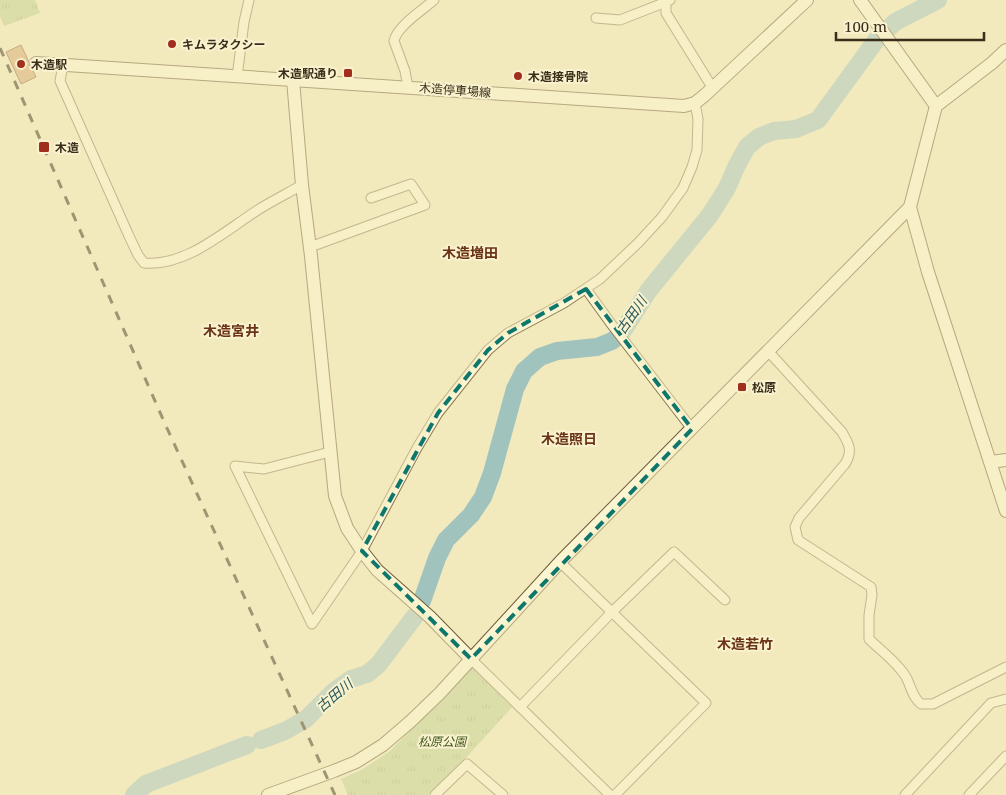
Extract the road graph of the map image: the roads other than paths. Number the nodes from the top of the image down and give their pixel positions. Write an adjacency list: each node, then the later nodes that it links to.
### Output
1 (249, 0): 10 (street)
2 (434, 0): 12 (street)
3 (807, 0): 13 (street)
4 (860, 0): 15 (street)
5 (668, 1): 6 (street); 13 (street)
6 (596, 18)
7 (1006, 50): 15 (street)
8 (36, 64): 9 (street, 木造停車場線)
9 (62, 65): 10 (street, 木造停車場線); 16 (street)
10 (237, 77): 11 (street, 木造停車場線)
11 (293, 80): 12 (street, 木造停車場線); 16 (street)
12 (408, 87): 14 (street, 木造停車場線)
13 (712, 87): 14 (street)
14 (695, 103): 20 (street)
15 (936, 106): 18 (street)
16 (302, 185): 19 (street)
17 (371, 198): 19 (street)
18 (910, 207): 21 (street); 25 (street)
19 (310, 246): 23 (street)
20 (586, 289): 22 (street); 27 (street)
21 (768, 351): 22 (street); 32 (street)
22 (692, 429): 28 (street)
23 (330, 452): 27 (street); 27 (street)
24 (1006, 460): 25 (street)
25 (991, 462): 26 (street)
26 (1006, 511)
27 (362, 552): 31 (street)
28 (560, 562): 30 (street); 31 (street)
29 (725, 600): 30 (street)
30 (612, 612): 34 (street); 40 (street)
31 (471, 659): 34 (street); 36 (street)
32 (1006, 667)
33 (1006, 699): 41 (street)
34 (520, 706): 39 (street)
35 (1006, 756): 42 (street)
36 (268, 795)
37 (435, 795): 38 (street)
38 (503, 795)
39 (610, 795)
40 (615, 795)
41 (905, 795)
42 (969, 795)

